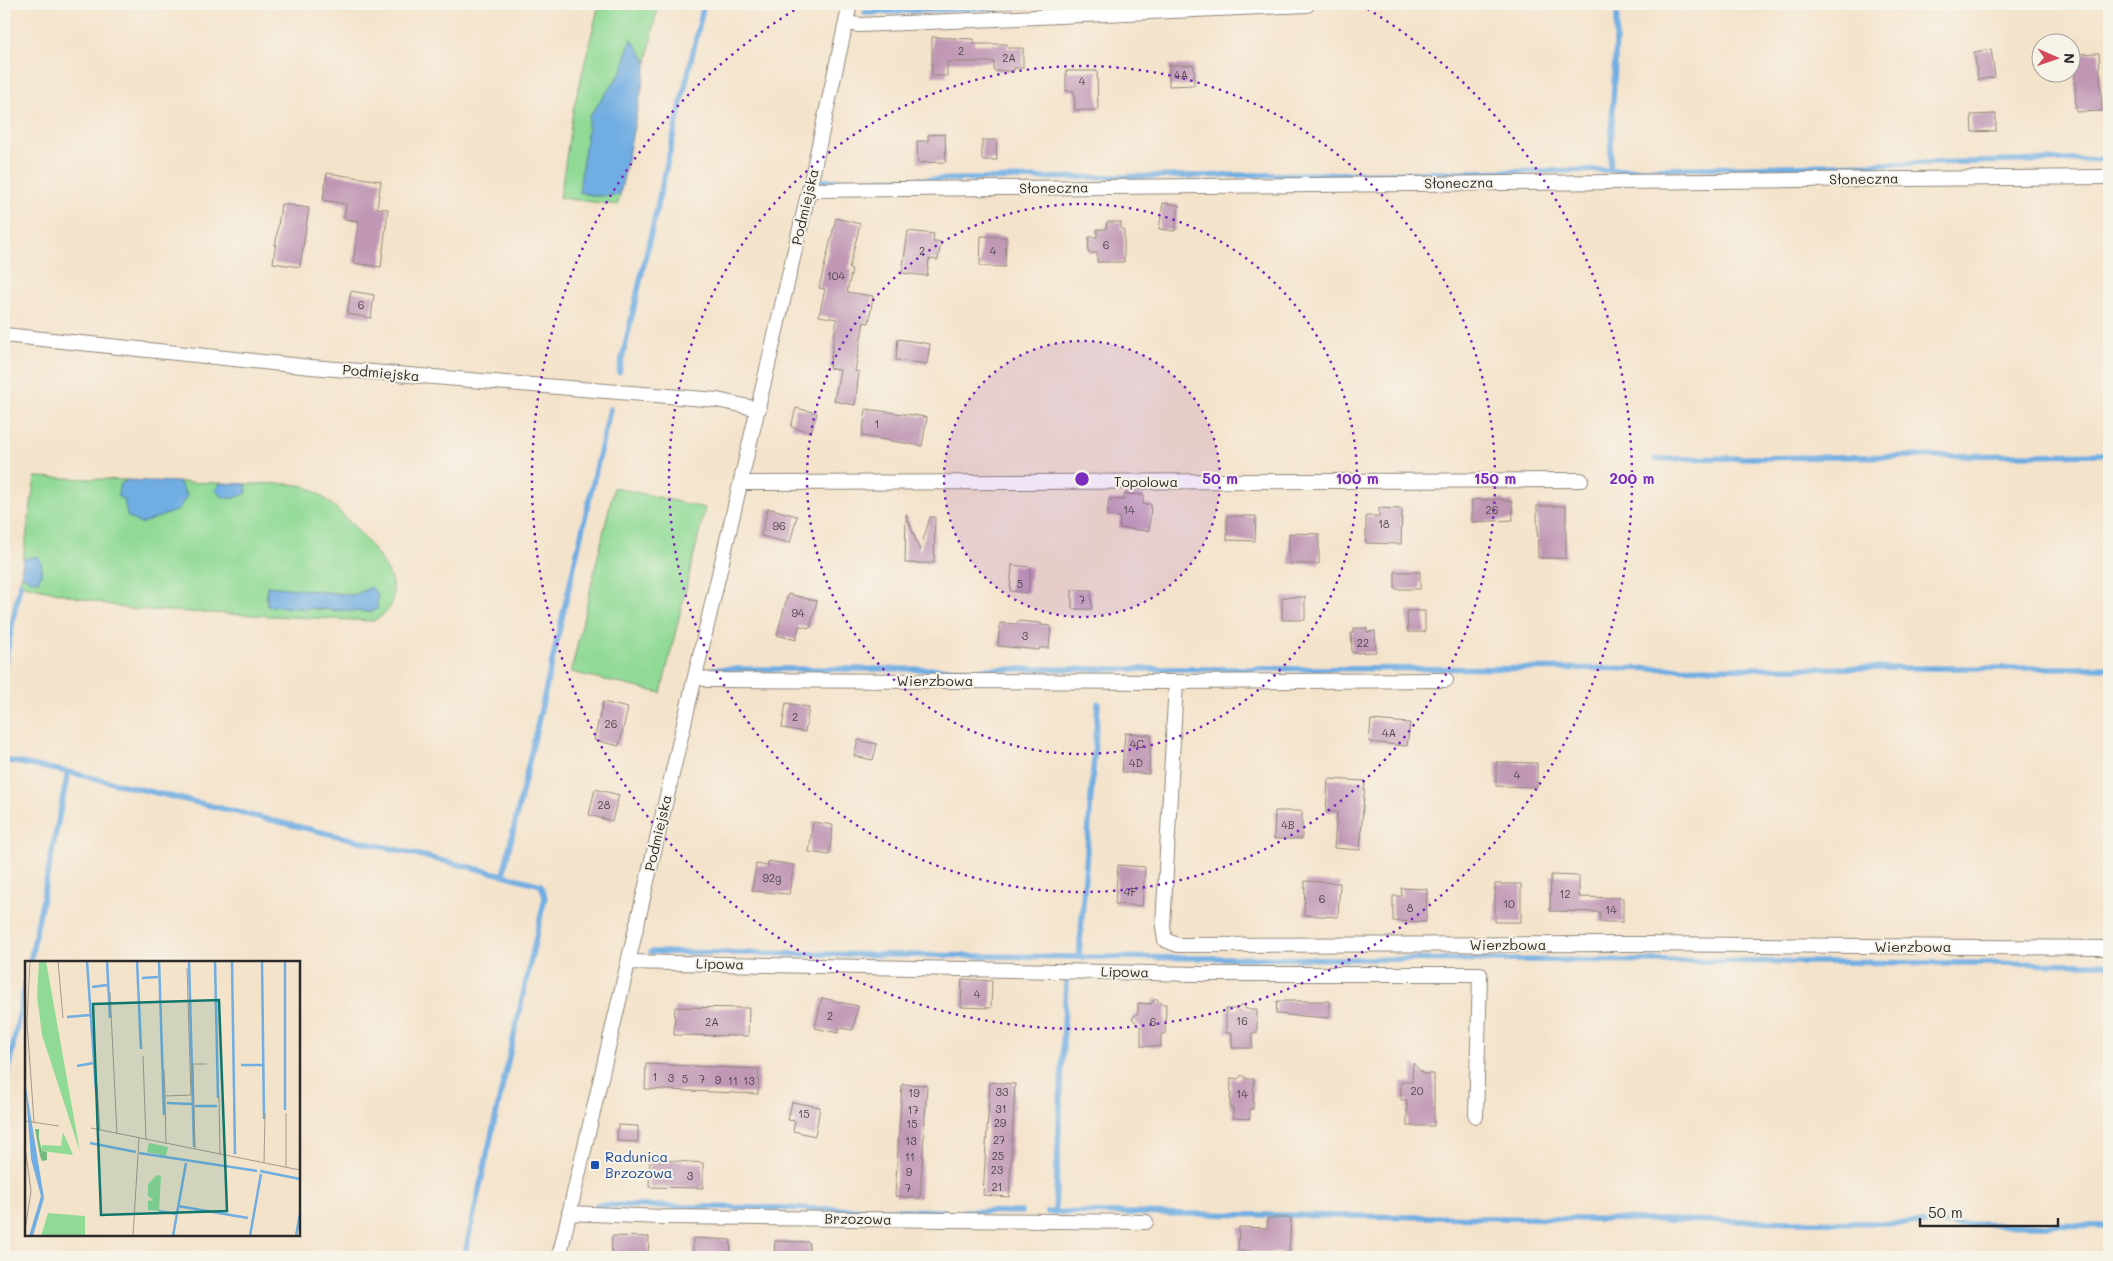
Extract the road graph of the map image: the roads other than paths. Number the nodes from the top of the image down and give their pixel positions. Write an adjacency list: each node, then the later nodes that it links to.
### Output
1 (850, 4): 3 (street, Podmiejska)
2 (1307, 5): 3 (street)
3 (846, 23): 5 (street, Podmiejska)
4 (2109, 177): 5 (street, Słoneczna)
5 (809, 190): 7 (street, Podmiejska)
6 (4, 335): 7 (street, Podmiejska)
7 (758, 409): 9 (street, Podmiejska)
8 (1581, 480): 9 (street, Topolowa)
9 (741, 483): 10 (street, Podmiejska)
10 (695, 676): 12 (street, Wierzbowa); 14 (street, Podmiejska)
11 (1446, 680): 12 (street, Wierzbowa)
12 (1176, 682): 13 (street, Wierzbowa)
13 (2109, 948)
14 (628, 962): 15 (street, Lipowa); 16 (street, Podmiejska)
15 (1476, 1116)
16 (569, 1213): 17 (street, Brzozowa); 18 (street, Podmiejska)
17 (1146, 1222)
18 (559, 1257)

